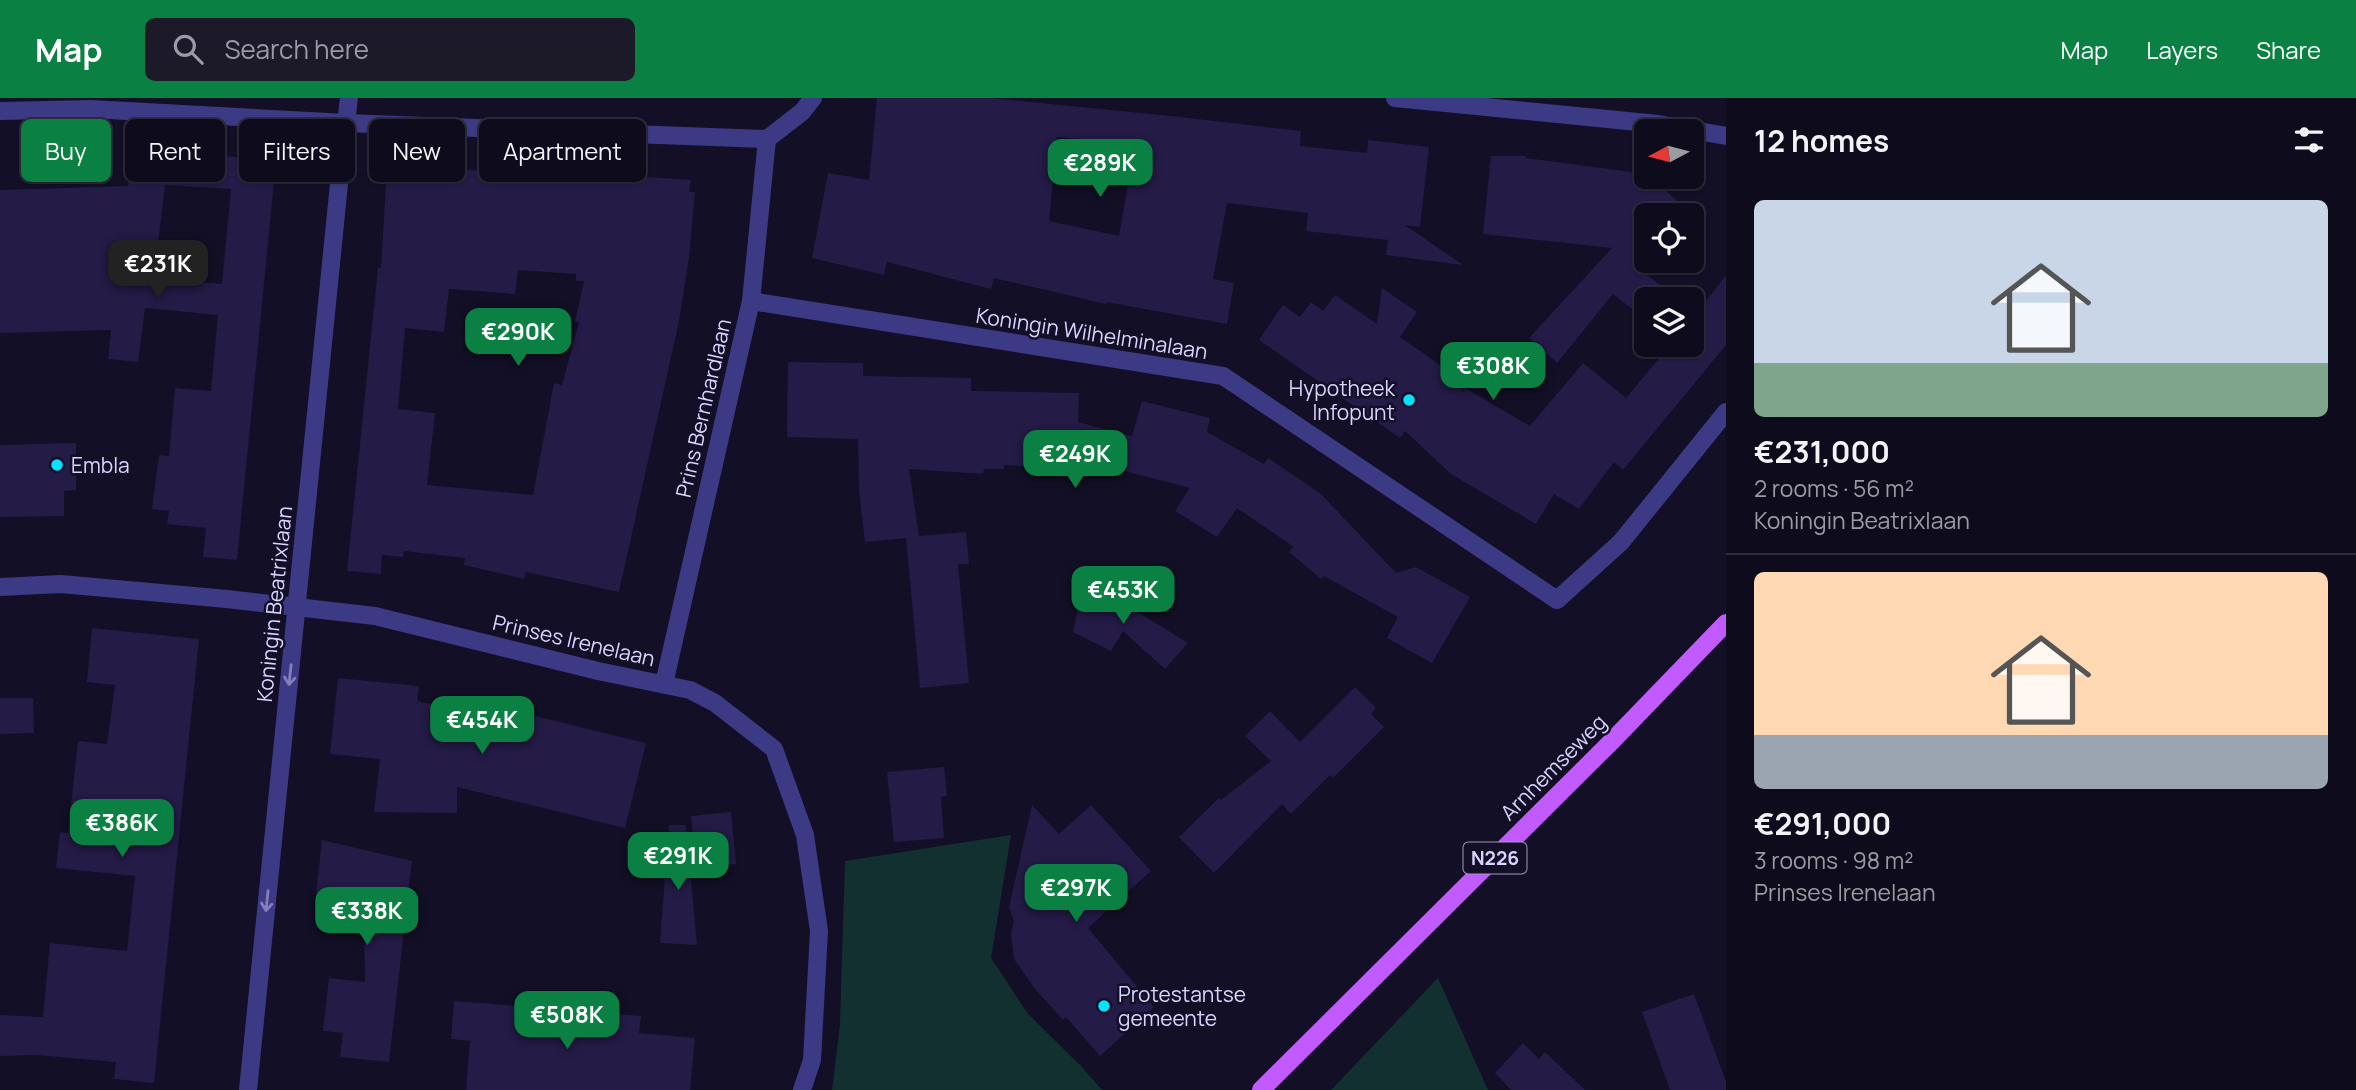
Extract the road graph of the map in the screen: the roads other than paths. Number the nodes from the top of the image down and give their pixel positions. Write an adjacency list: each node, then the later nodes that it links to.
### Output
1 (349, 98): 6 (street, Koningin Beatrixlaan)
2 (813, 98): 9 (street)
3 (1395, 98): 8 (street)
4 (0, 111): 5 (street)
5 (287, 119)
6 (346, 119)
7 (355, 122): 9 (street)
8 (1726, 136)
9 (767, 139): 11 (street, Prins Bernhardlaan)
10 (340, 182): 14 (street, Koningin Beatrixlaan)
11 (751, 301): 12 (street, Koningin Wilhelminalaan); 16 (street, Prins Bernhardlaan)
12 (1726, 412)
13 (0, 587): 14 (street, Prinses Irenelaan)
14 (296, 607): 16 (street, Prinses Irenelaan); 17 (street, Koningin Beatrixlaan, one-way to 17)
15 (1726, 623): 19 (main road, Arnhemseweg / N226)
16 (664, 684): 18 (street, Prinses Irenelaan)
17 (248, 1090)
18 (802, 1090)
19 (1261, 1090)

